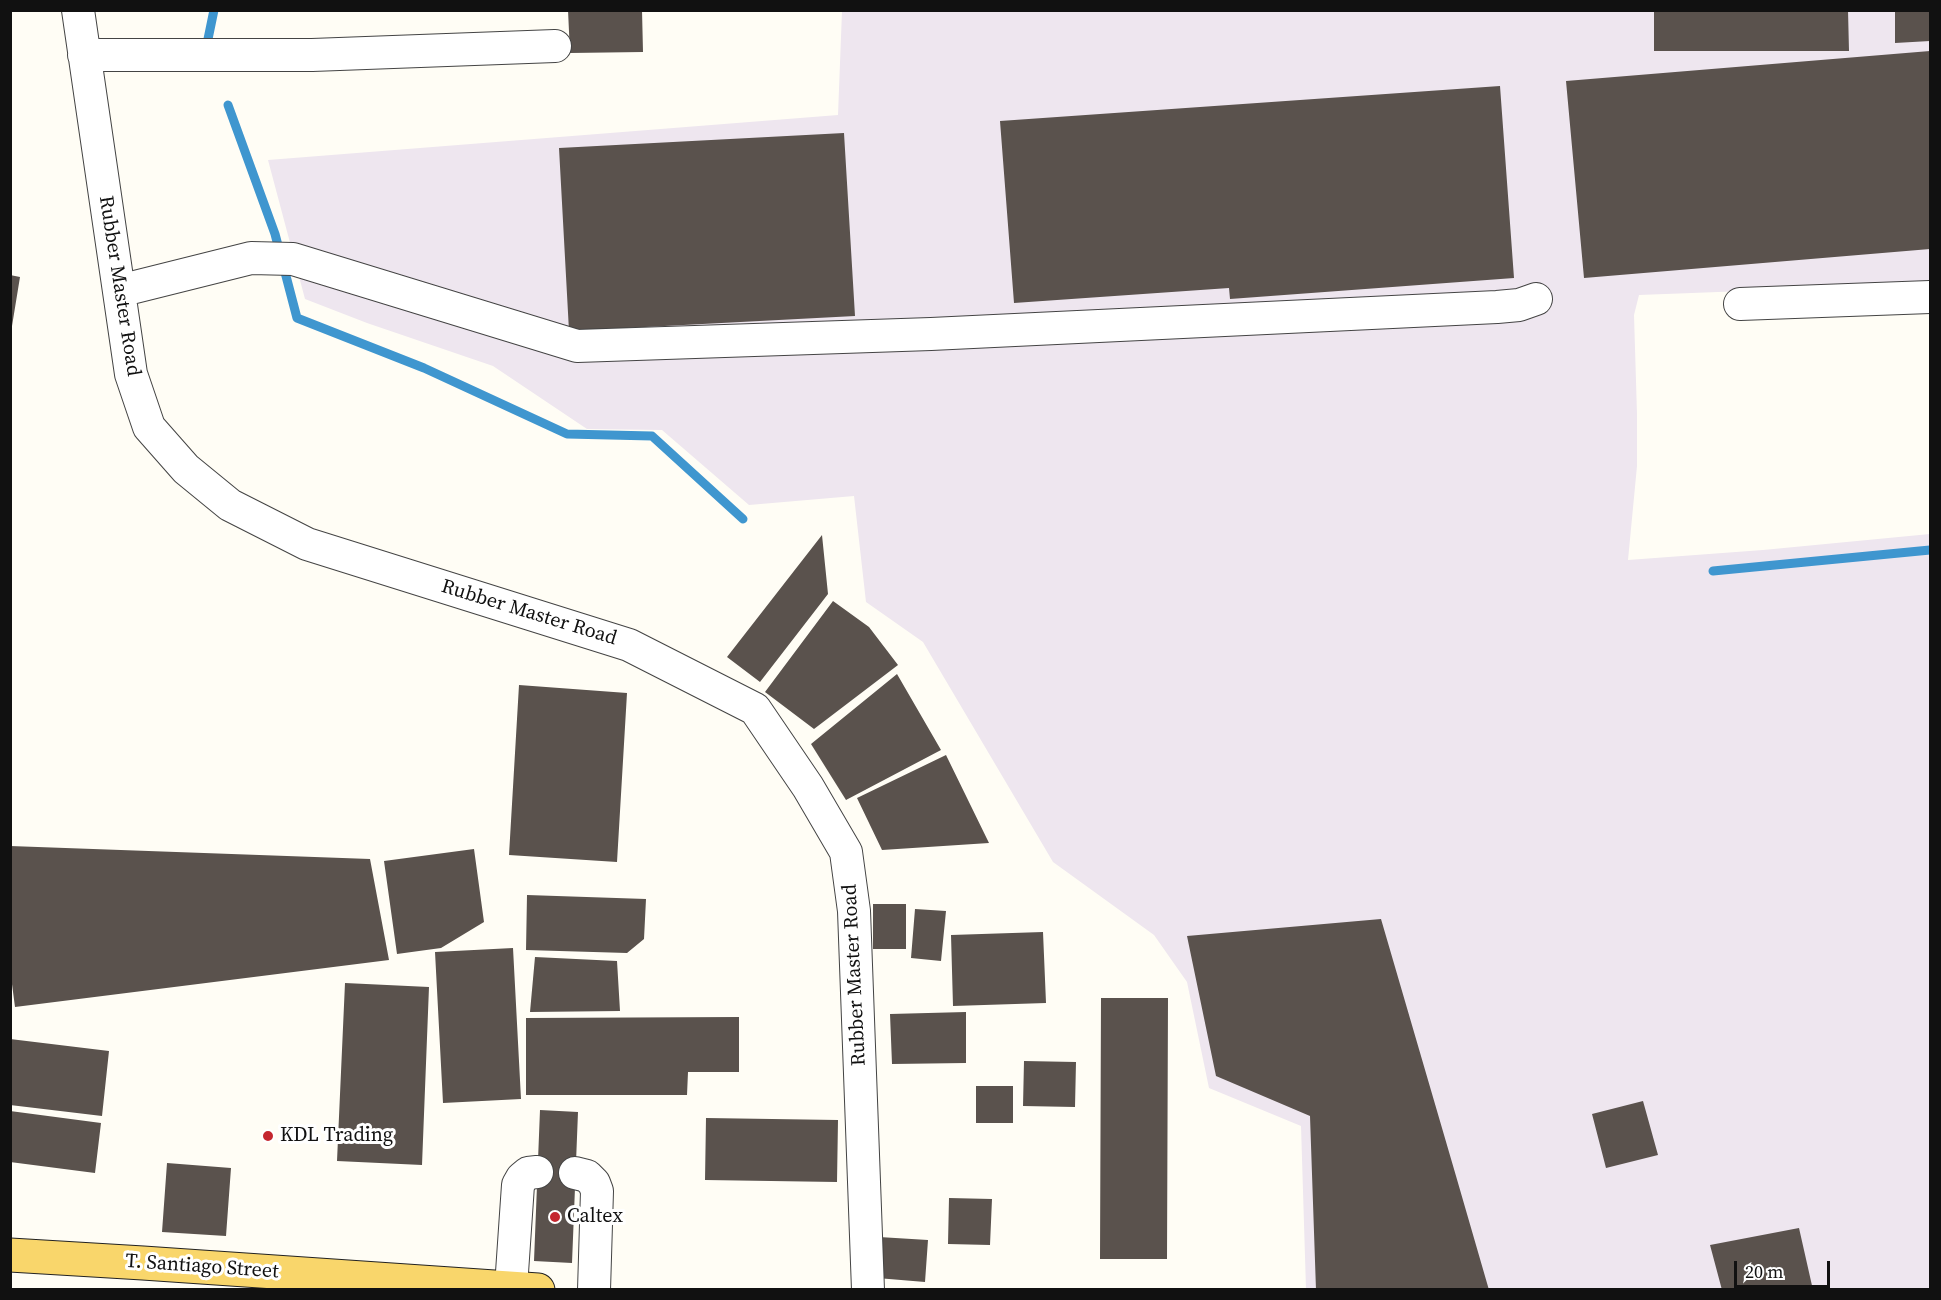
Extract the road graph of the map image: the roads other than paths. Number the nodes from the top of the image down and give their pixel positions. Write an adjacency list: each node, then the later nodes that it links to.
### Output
1 (78, 10): 3 (street, Rubber Master Road)
2 (555, 46): 3 (street)
3 (84, 55): 4 (street, Rubber Master Road)
4 (119, 291): 6 (street); 13 (street, Rubber Master Road)
5 (1930, 297): 7 (street)
6 (1536, 299)
7 (1740, 304)
8 (537, 1172): 11 (street)
9 (575, 1173): 12 (street)
10 (10, 1255): 11 (main road, T. Santiago Street)
11 (510, 1288)
12 (594, 1290)
13 (868, 1290)

